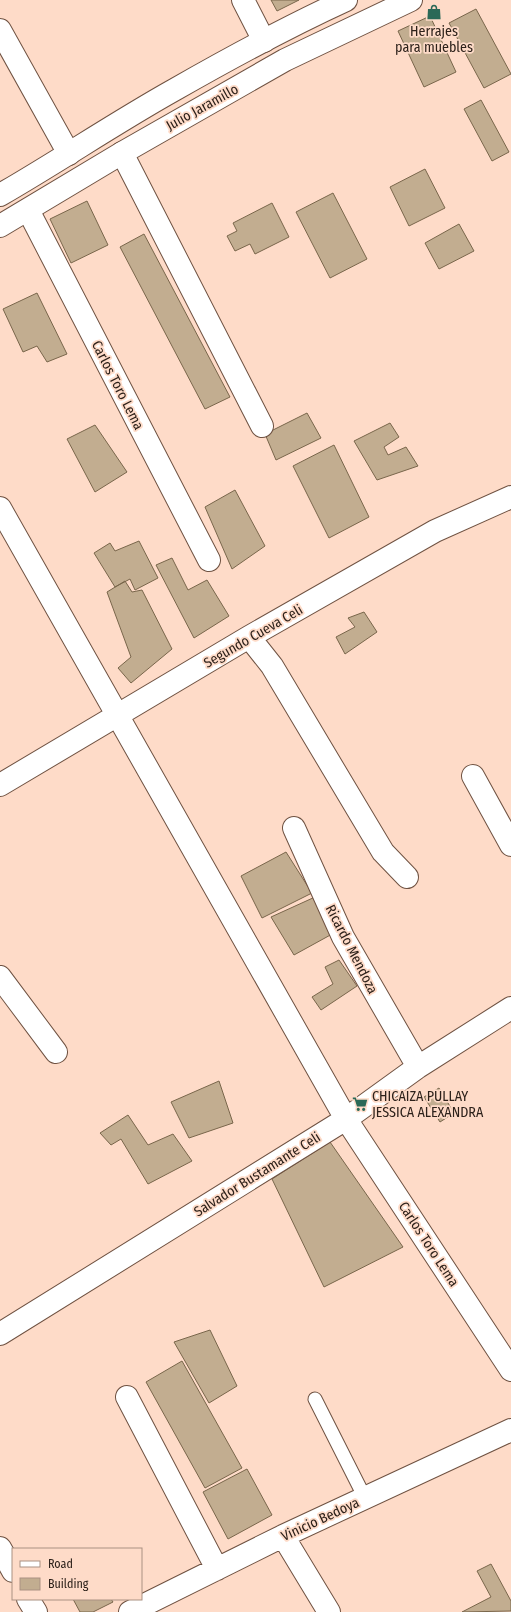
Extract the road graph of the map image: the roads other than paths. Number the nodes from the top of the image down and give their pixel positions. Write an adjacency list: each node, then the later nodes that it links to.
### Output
1 (243, 0): 5 (street)
2 (346, 0): 5 (street, Julio Jaramillo)
3 (411, 0): 6 (street, Julio Jaramillo)
4 (0, 30): 7 (street)
5 (264, 40): 7 (street, Julio Jaramillo)
6 (122, 153): 9 (street, Julio Jaramillo); 11 (street)
7 (69, 154): 8 (street, Julio Jaramillo)
8 (0, 195)
9 (28, 210): 10 (street, Julio Jaramillo); 14 (street, Carlos Toro Lema)
10 (0, 226)
11 (262, 426)
12 (511, 497): 15 (street, Segundo Cueva Celi)
13 (0, 508): 16 (street)
14 (208, 560)
15 (249, 637): 16 (street, Segundo Cueva Celi); 21 (street)
16 (117, 716): 18 (street, Segundo Cueva Celi); 26 (street, Carlos Toro Lema)
17 (473, 776): 20 (street)
18 (0, 785)
19 (294, 828): 25 (street, Ricardo Mendoza)
20 (511, 845)
21 (407, 877)
22 (0, 977): 24 (street)
23 (511, 1008): 25 (street, Salvador Bustamante Celi)
24 (56, 1052)
25 (418, 1066): 26 (street, Salvador Bustamante Celi)
26 (346, 1119): 27 (street, Salvador Bustamante Celi); 28 (street, Carlos Toro Lema)
27 (0, 1334)
28 (511, 1370)
29 (127, 1397): 36 (street)
30 (315, 1399): 32 (lane)
31 (511, 1430): 32 (street, Vinicio Bedoya)
32 (366, 1498): 33 (street, Vinicio Bedoya)
33 (283, 1536): 36 (street, Vinicio Bedoya); 40 (street)
34 (0, 1548): 35 (street)
35 (12, 1569)
36 (217, 1569): 39 (street, Vinicio Bedoya)
37 (29, 1600): 38 (street)
38 (36, 1612)
39 (130, 1612)
40 (329, 1612)

